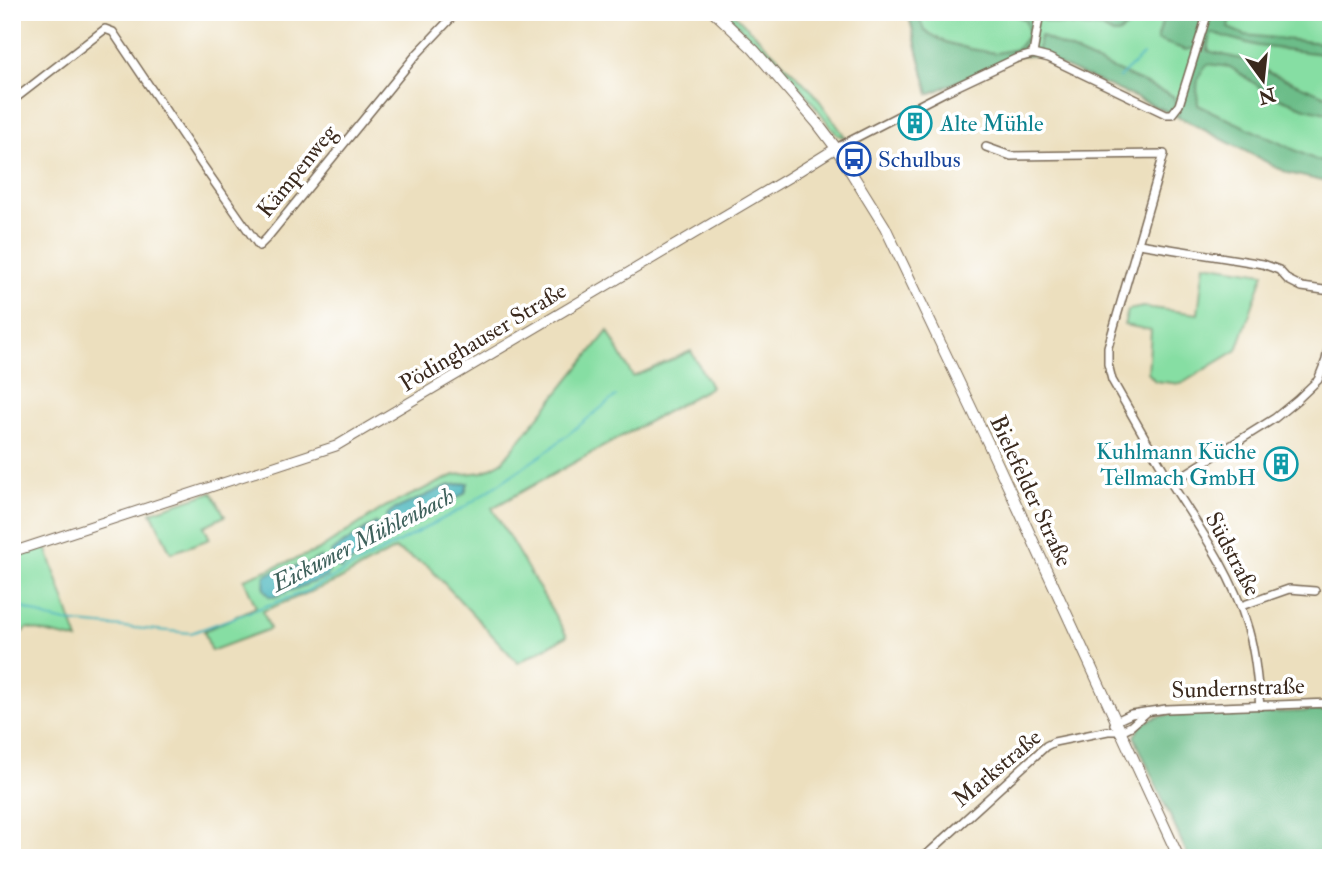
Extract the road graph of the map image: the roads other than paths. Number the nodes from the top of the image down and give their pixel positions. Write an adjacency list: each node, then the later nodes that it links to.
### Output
1 (457, 12): 6 (street, Kämpenweg)
2 (714, 12): 8 (main road, Bielefelder Straße)
3 (1040, 12): 5 (street)
4 (1208, 12): 5 (street)
5 (1033, 54): 8 (street, Pödinghauser Straße)
6 (12, 100)
7 (986, 147): 9 (street, Südstraße)
8 (836, 148): 13 (street, Pödinghauser Straße); 18 (main road, Bielefelder Straße)
9 (1139, 244): 10 (street); 12 (street, Südstraße)
10 (1331, 291)
11 (1331, 334): 12 (street)
12 (1171, 483): 15 (street, Südstraße)
13 (12, 552)
14 (1315, 591): 15 (street)
15 (1241, 606): 17 (street, Südstraße)
16 (1331, 704): 17 (street, Sundernstraße)
17 (1260, 706): 18 (street, Sundernstraße)
18 (1119, 726): 21 (street, Markstraße); 22 (main road, Bielefelder Straße)
19 (635, 858): 20 (street)
20 (694, 858)
21 (923, 858)
22 (1179, 858)

